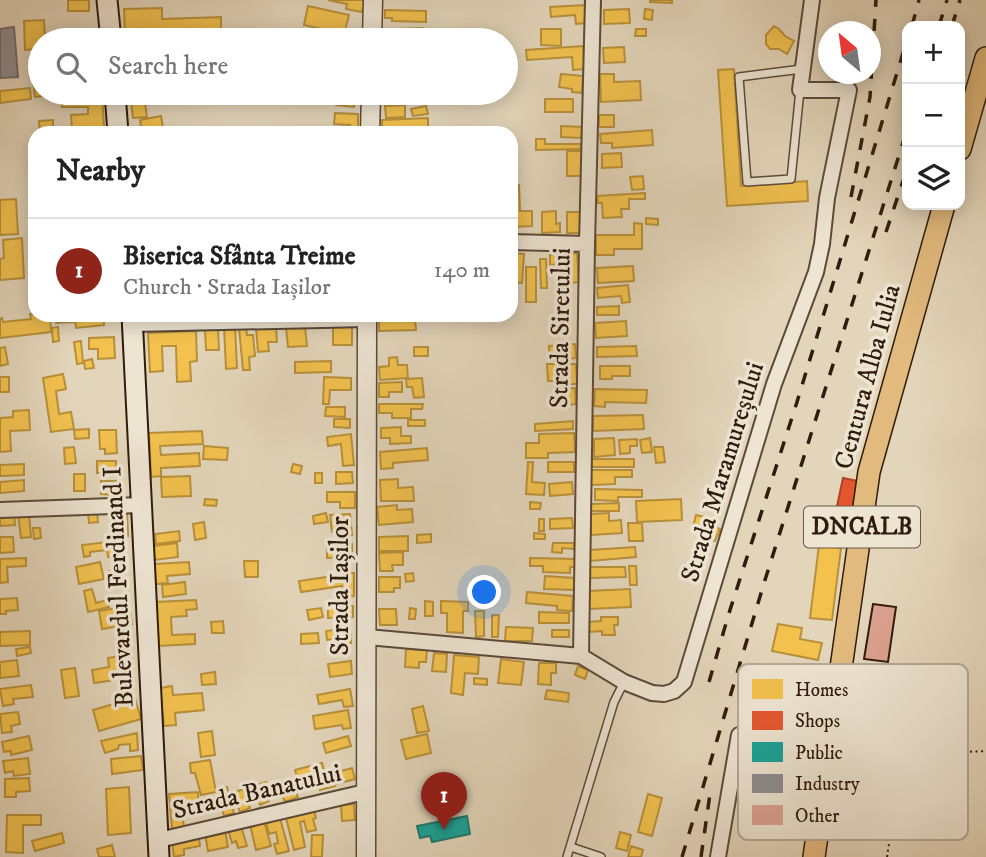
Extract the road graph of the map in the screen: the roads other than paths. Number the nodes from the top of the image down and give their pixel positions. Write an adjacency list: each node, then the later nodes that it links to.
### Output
1 (107, 0): 5 (main road)
2 (373, 0): 6 (street)
3 (593, 0): 17 (street, Strada Siretului)
4 (812, 0): 8 (street)
5 (110, 28)
6 (372, 28)
7 (986, 58): 14 (main road)
8 (803, 69): 9 (street); 9 (lane)
9 (800, 90): 25 (street, Strada Maramureșului)
10 (116, 105): 12 (main road)
11 (371, 105): 13 (street)
12 (117, 126)
13 (370, 126)
14 (961, 147)
15 (943, 210): 24 (main road, Centura Alba Iulia / DNCALB)
16 (518, 243): 17 (street)
17 (587, 244): 23 (street, Strada Siretului)
18 (132, 322): 20 (main road, Bulevardul Ferdinand I)
19 (367, 322): 22 (street, Strada Iașilor)
20 (141, 505): 21 (street); 29 (main road, Bulevardul Ferdinand I)
21 (0, 510)
22 (367, 637): 23 (street, Strada Maramureșului); 27 (street, Strada Iașilor)
23 (581, 656): 25 (street, Strada Maramureșului)
24 (842, 664)
25 (624, 682): 28 (lane)
26 (738, 735): 33 (street)
27 (365, 792): 29 (street, Strada Banatului); 30 (street, Strada Iașilor)
28 (571, 847): 31 (lane); 32 (lane)
29 (159, 848)
30 (366, 857)
31 (567, 857)
32 (601, 857)
33 (718, 857)

